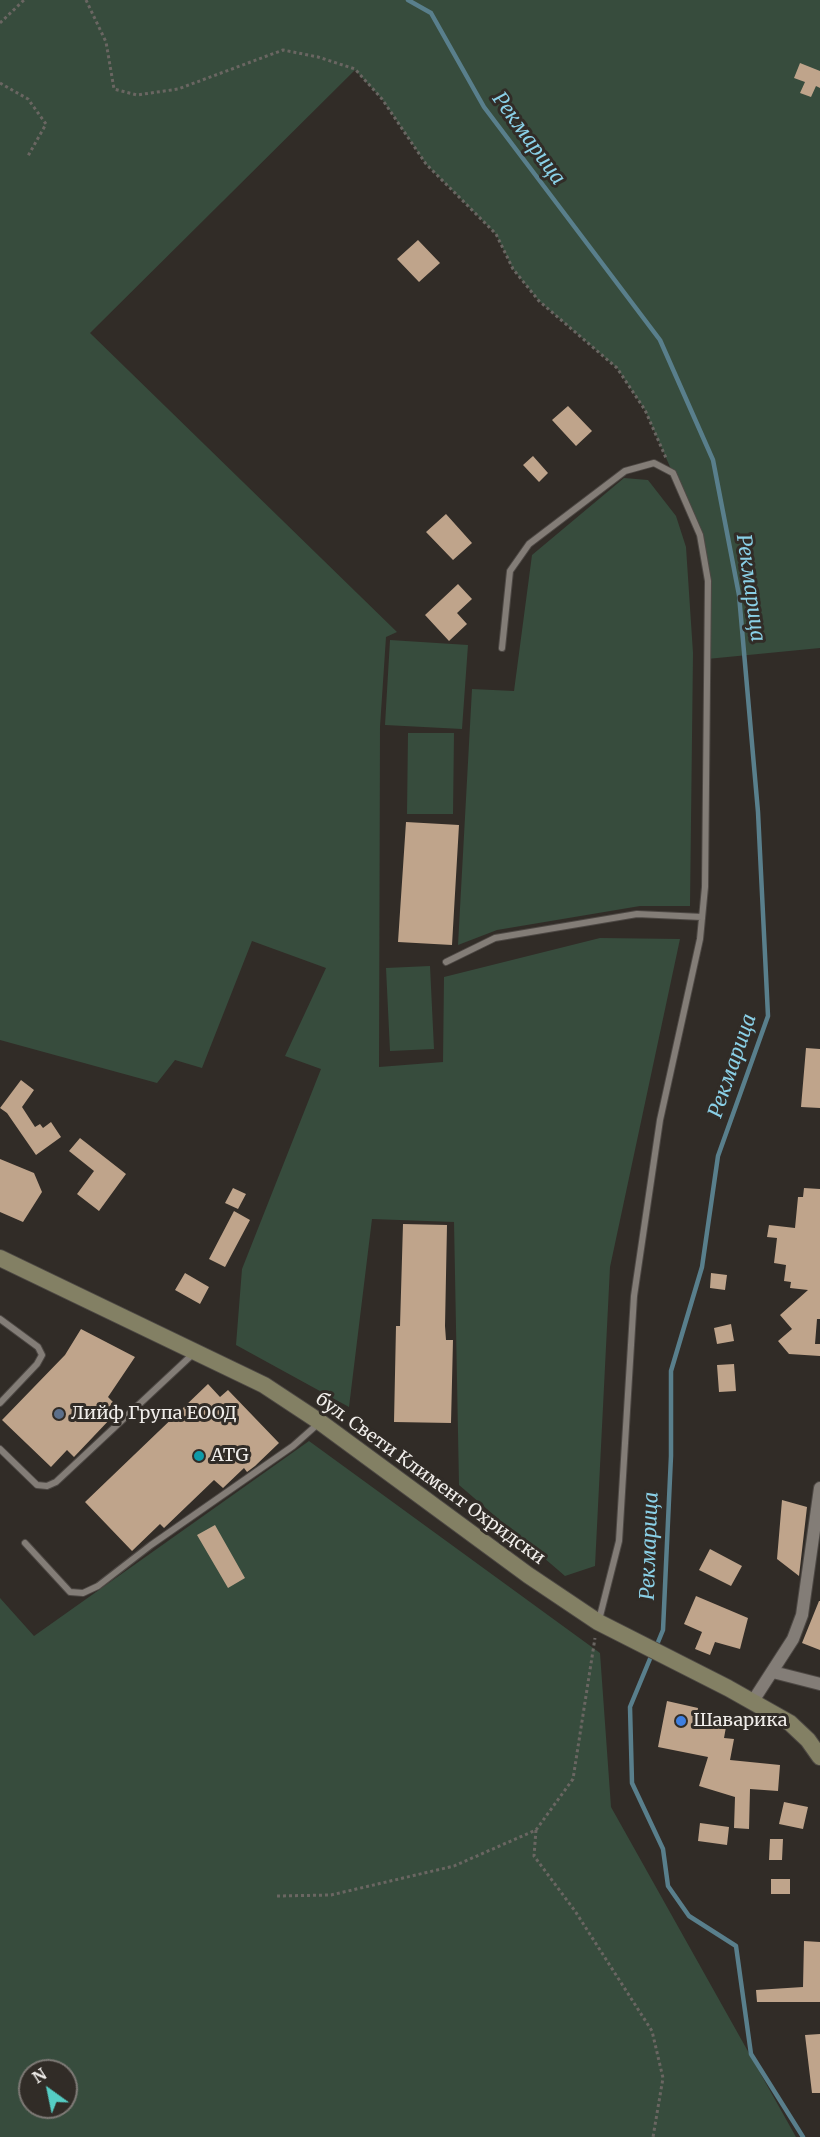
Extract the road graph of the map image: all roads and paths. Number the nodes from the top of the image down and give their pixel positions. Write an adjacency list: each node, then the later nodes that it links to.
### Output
1 (24, 0): 3 (path)
2 (86, 0): 6 (path)
3 (0, 23)
4 (0, 83): 5 (path)
5 (28, 156)
6 (673, 473): 7 (lane); 8 (lane)
7 (502, 648)
8 (702, 917): 9 (lane); 18 (lane)
9 (446, 962)
10 (0, 1258): 12 (main road, бул. Свети Климент Охридски)
11 (0, 1319): 13 (lane)
12 (197, 1351): 14 (main road, бул. Свети Климент Охридски); 15 (lane)
13 (0, 1403)
14 (320, 1422): 17 (lane); 18 (main road, бул. Свети Климент Охридски)
15 (0, 1449)
16 (820, 1488): 19 (street)
17 (25, 1543)
18 (605, 1625): 21 (main road, бул. Свети Климент Охридски); 23 (path)
19 (773, 1672): 20 (street); 21 (street)
20 (820, 1684)
21 (753, 1701): 22 (main road, бул. Свети Климент Охридски)
22 (820, 1757)
23 (536, 1830): 24 (path); 25 (path)
24 (277, 1896)
25 (653, 2137)

